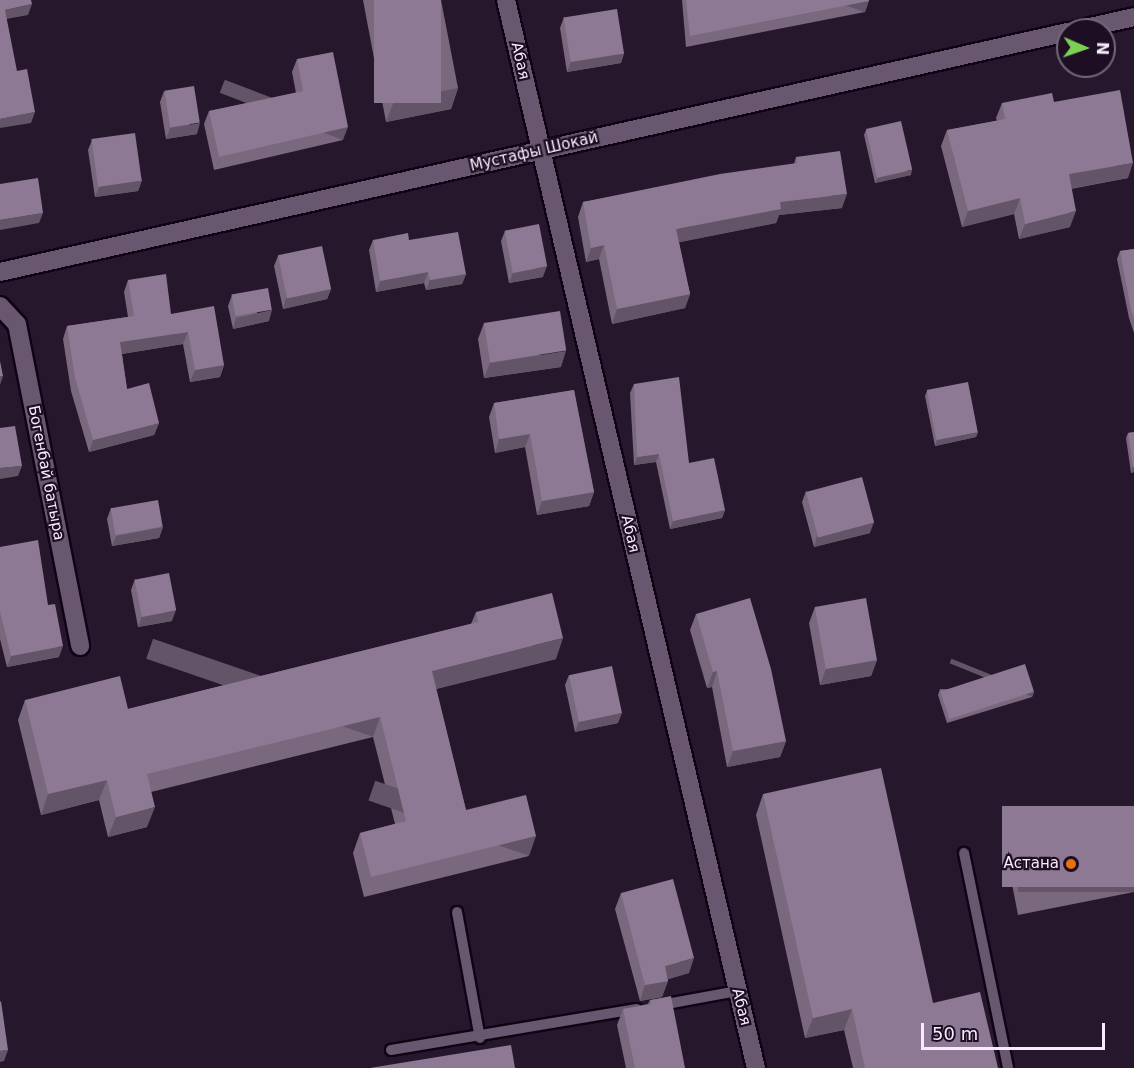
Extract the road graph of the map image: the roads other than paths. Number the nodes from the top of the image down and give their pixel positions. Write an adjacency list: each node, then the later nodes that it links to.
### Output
1 (506, 0): 5 (street, Абая)
2 (1134, 17): 3 (street)
3 (1116, 21)
4 (1056, 35): 5 (street, Мустафы Шокай)
5 (540, 150): 6 (street, Мустафы Шокай); 11 (street, Абая)
6 (0, 272)
7 (0, 306): 8 (street, Богенбай батыра)
8 (80, 646)
9 (964, 853): 15 (lane)
10 (458, 912): 12 (lane)
11 (737, 991): 12 (lane); 14 (street, Абая)
12 (480, 1038): 13 (lane)
13 (390, 1050)
14 (756, 1068)
15 (1008, 1068)

